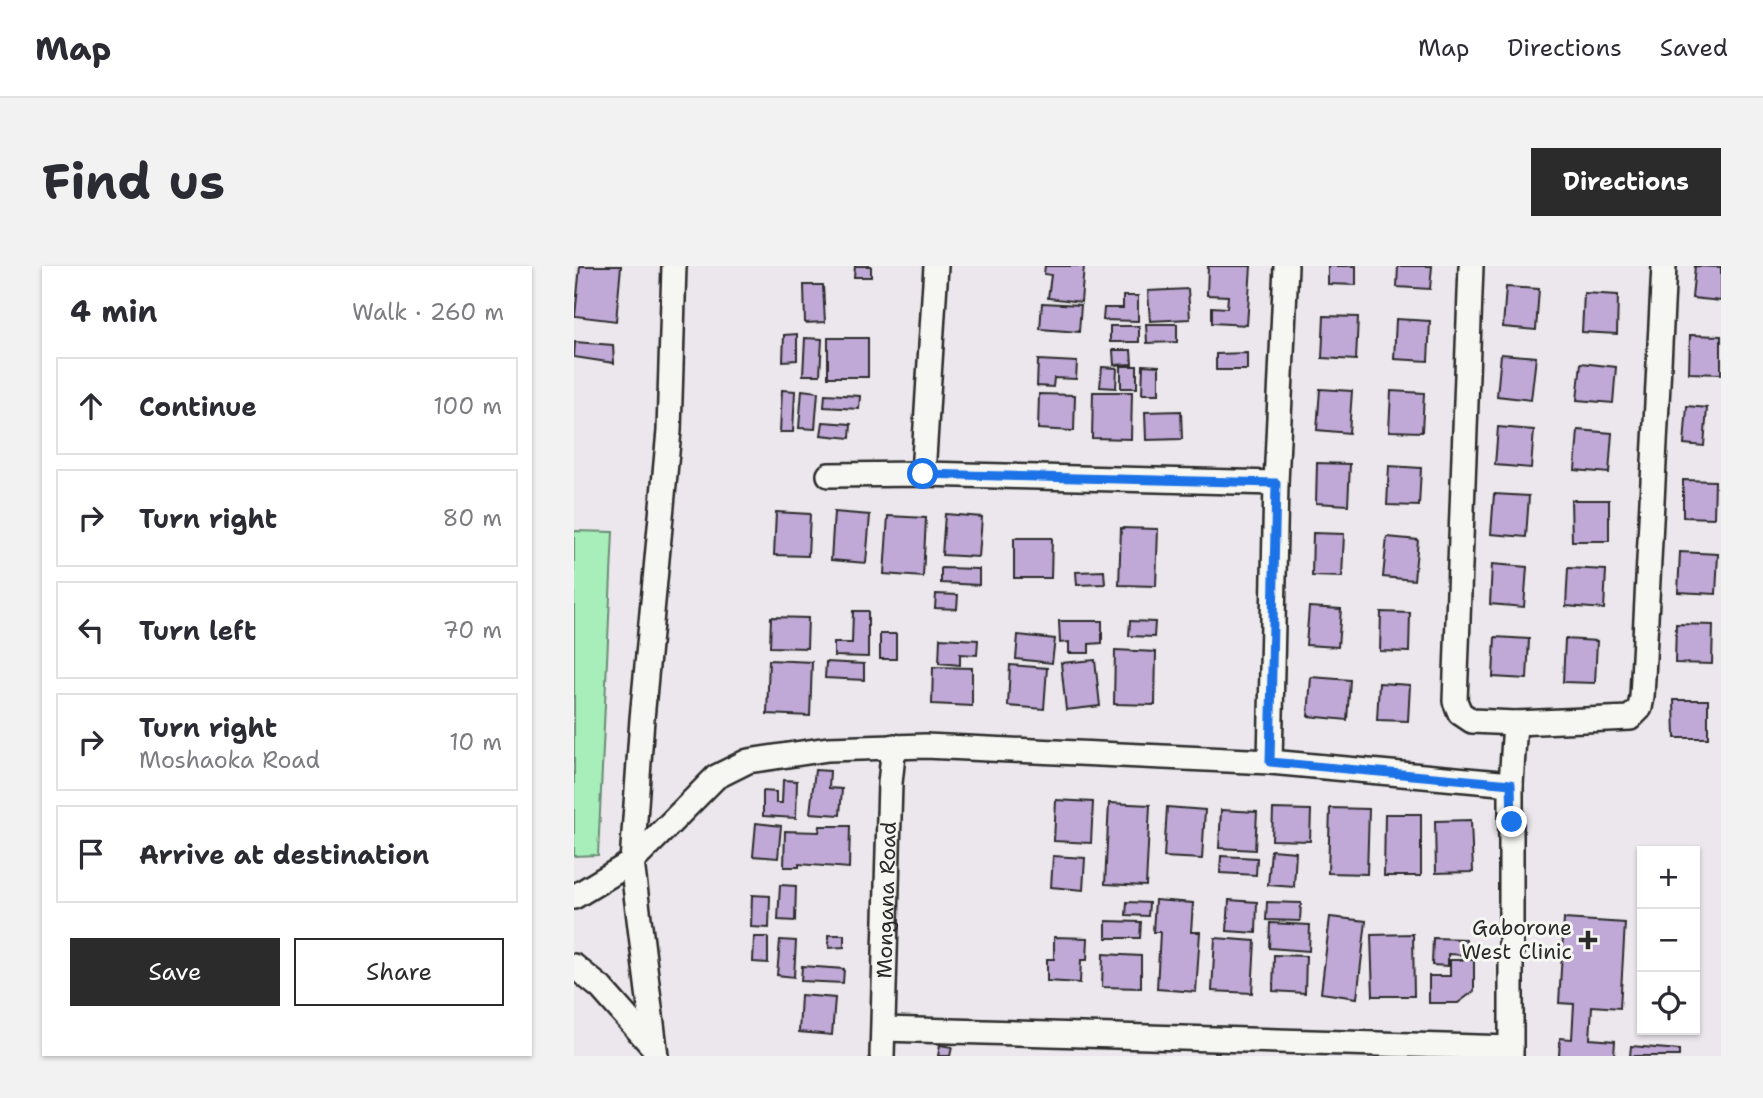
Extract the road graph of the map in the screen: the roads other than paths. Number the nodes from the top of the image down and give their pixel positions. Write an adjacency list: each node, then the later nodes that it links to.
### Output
1 (674, 266): 13 (street)
2 (936, 266): 6 (street)
3 (1286, 266): 8 (street)
4 (1471, 266): 9 (street)
5 (1664, 266): 9 (street)
6 (923, 474): 7 (street); 8 (street)
7 (829, 475)
8 (1276, 483): 11 (street)
9 (1515, 723): 12 (street)
10 (894, 746): 11 (street); 13 (street); 16 (street, Mongana Road)
11 (1270, 762): 12 (street)
12 (1511, 784): 18 (street)
13 (632, 862): 14 (street); 17 (street)
14 (574, 897)
15 (574, 966): 17 (street)
16 (884, 1029): 18 (street); 19 (street, Mongana Road)
17 (655, 1052)
18 (1511, 1052)
19 (883, 1056)

